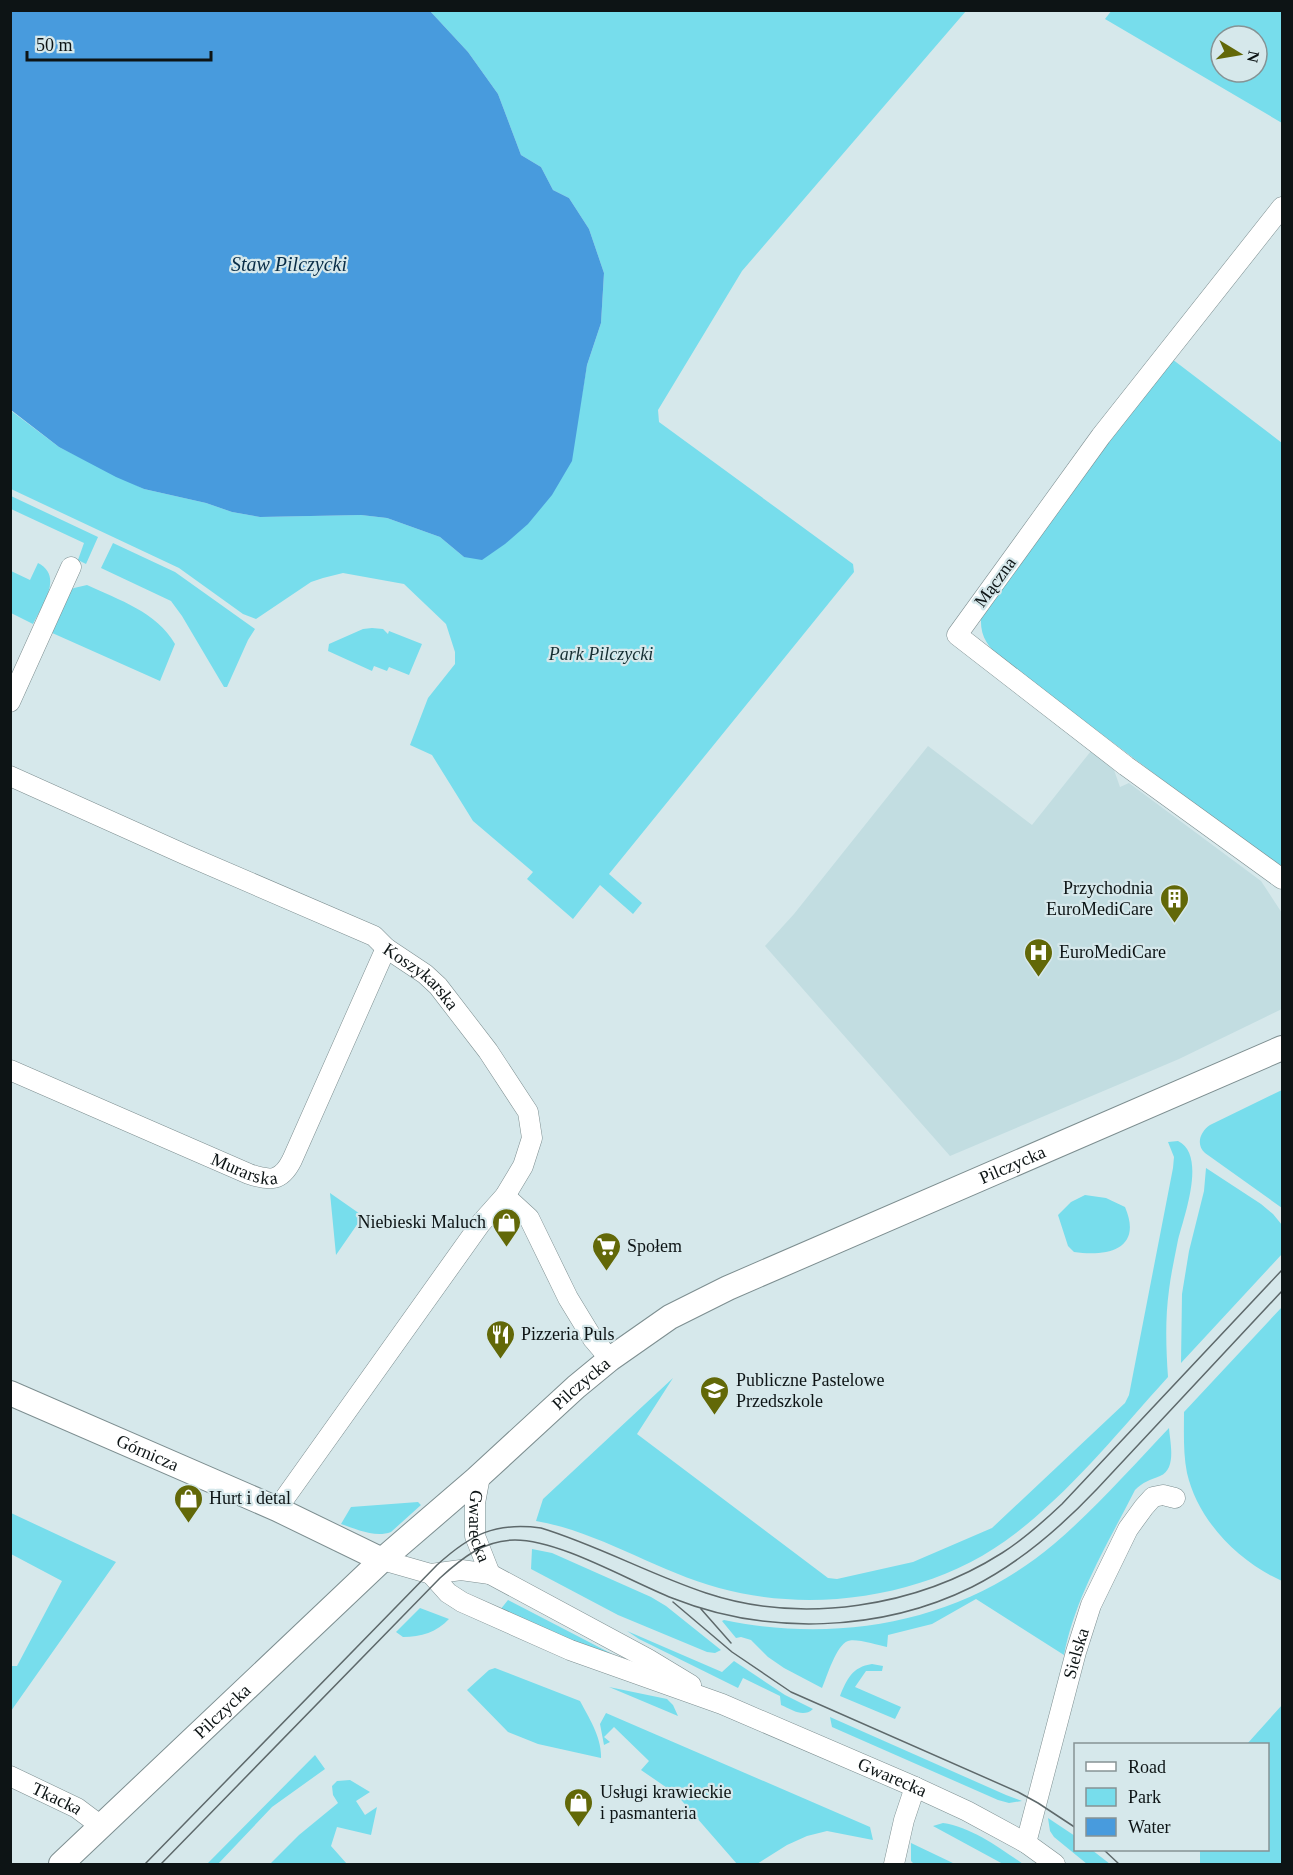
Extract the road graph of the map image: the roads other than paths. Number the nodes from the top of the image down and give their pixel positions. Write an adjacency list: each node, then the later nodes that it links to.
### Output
1 (1282, 207): 5 (street, Mączna)
2 (71, 567): 3 (street)
3 (10, 702)
4 (10, 776): 6 (street, Koszykarska)
5 (1282, 879)
6 (386, 948): 8 (street, Murarska); 9 (street, Koszykarska)
7 (1282, 1048): 10 (street, Pilczycka)
8 (10, 1070)
9 (505, 1196): 10 (street); 14 (street, Koszykarska)
10 (610, 1359): 12 (street, Pilczycka)
11 (10, 1393): 14 (street, Górnicza)
12 (480, 1476): 15 (street, Pilczycka); 16 (street, Gwarecka)
13 (1175, 1498): 22 (street, Sielska)
14 (277, 1509): 15 (street, Górnicza)
15 (382, 1560): 17 (street, Gwarecka); 21 (street, Pilczycka)
16 (490, 1574): 17 (street, Gwarecka); 18 (street, Gwarecka)
17 (431, 1575): 18 (street, Gwarecka)
18 (722, 1704): 20 (street, Gwarecka)
19 (10, 1776): 21 (street, Tkacka)
20 (915, 1787): 22 (street, Gwarecka); 24 (street)
21 (101, 1826): 23 (street, Pilczycka)
22 (1026, 1843): 25 (street, Gwarecka)
23 (61, 1864)
24 (894, 1864)
25 (1055, 1864)

